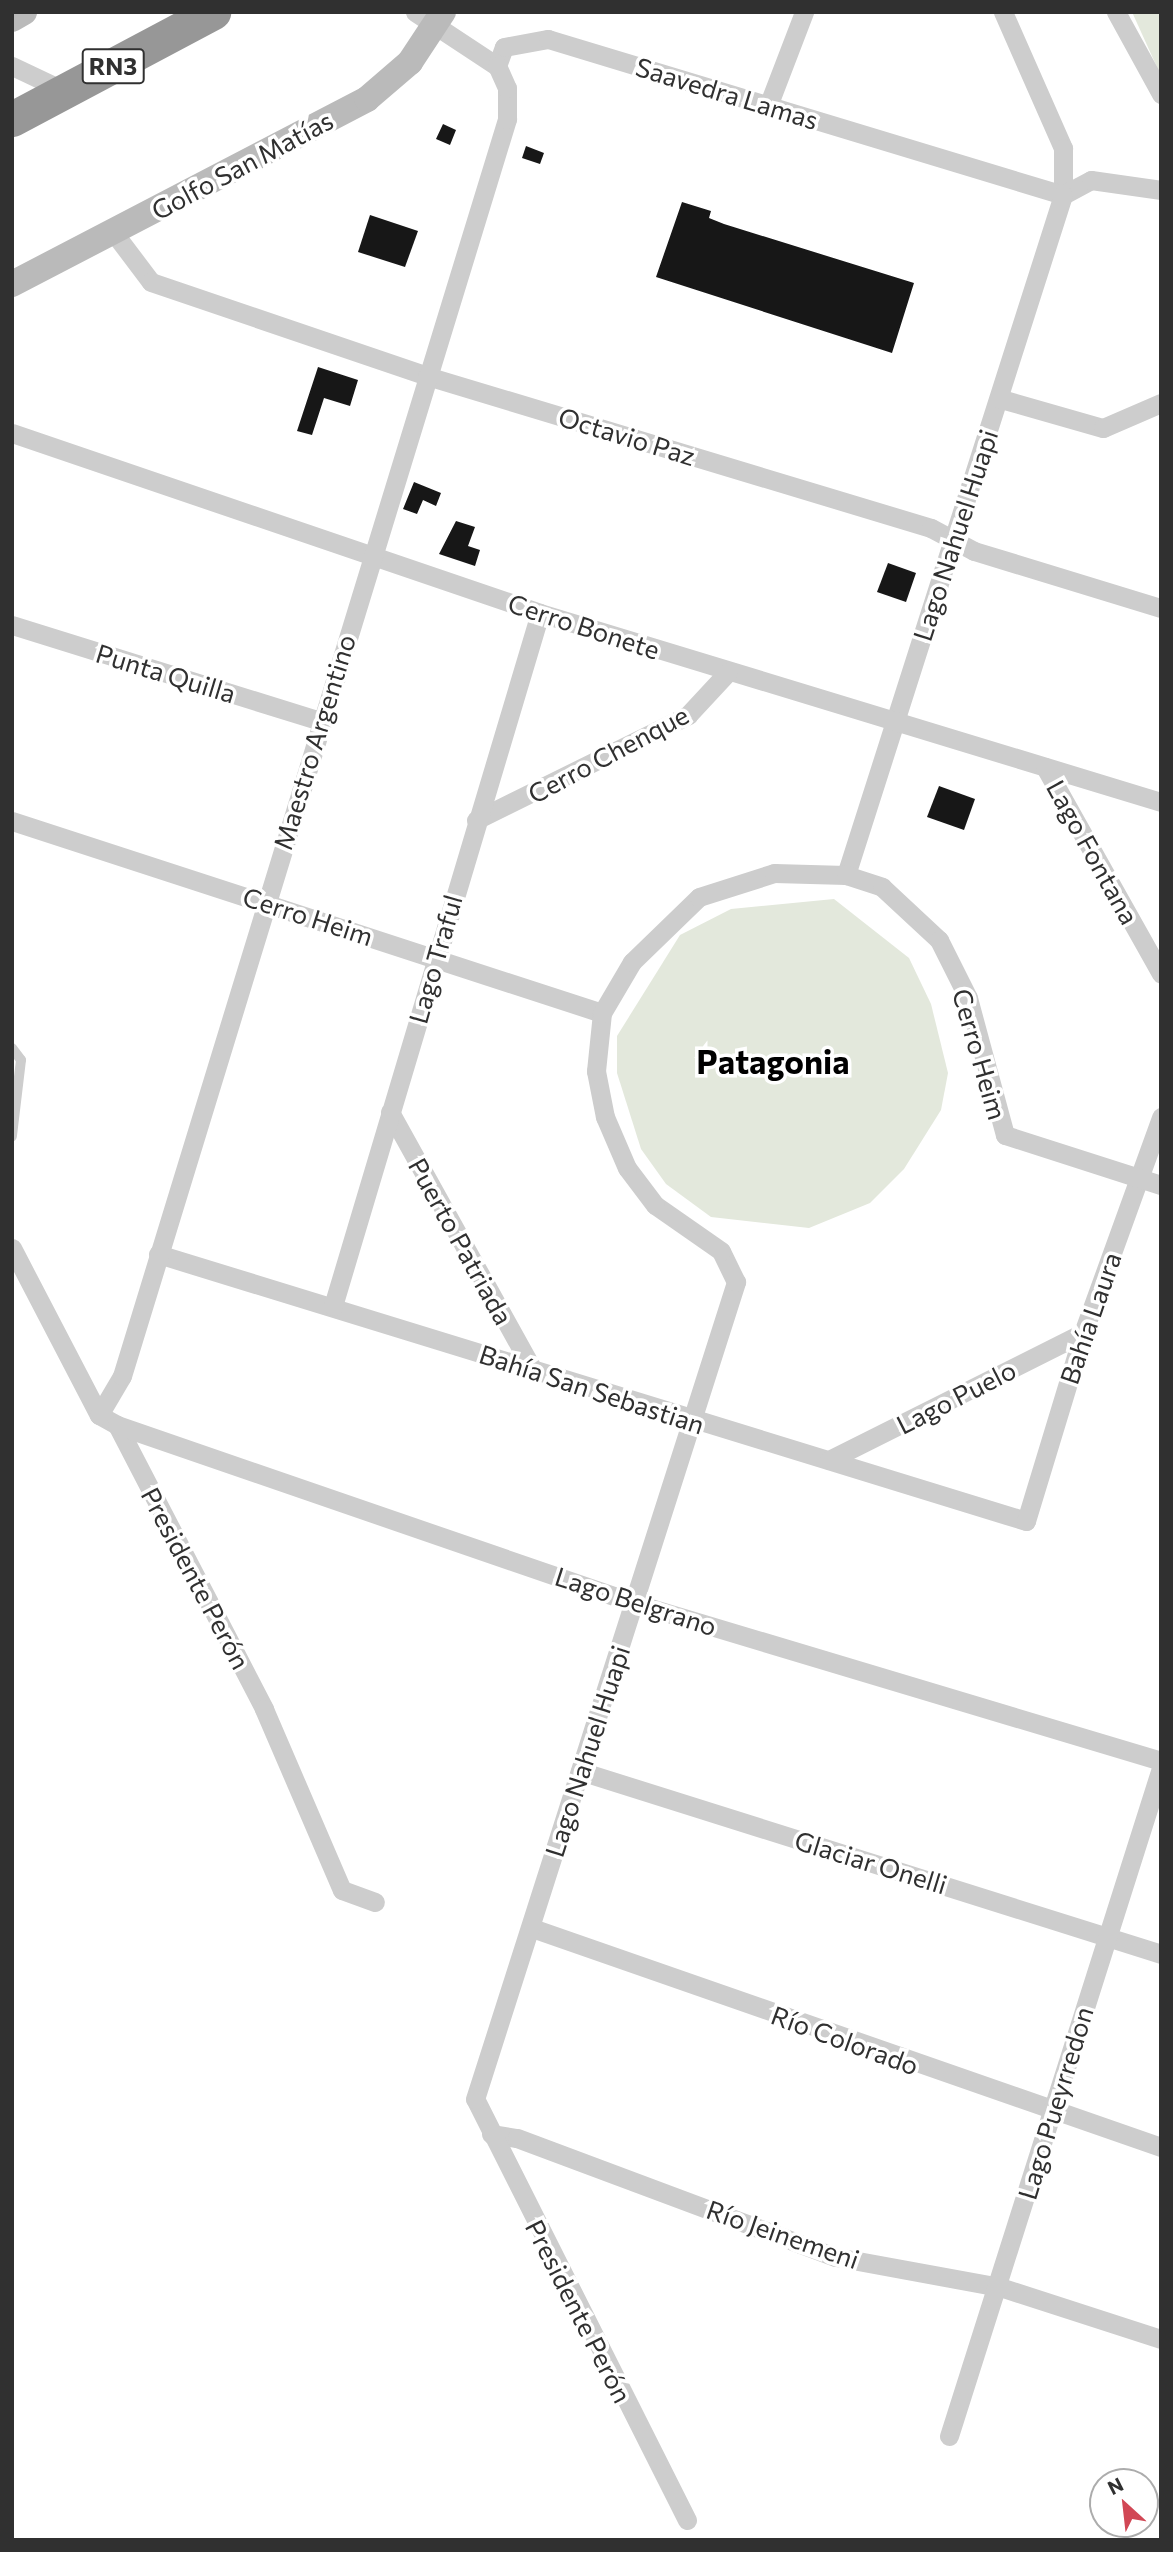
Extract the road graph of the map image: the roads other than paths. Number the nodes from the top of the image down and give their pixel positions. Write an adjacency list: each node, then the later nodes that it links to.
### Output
1 (23, 12): 7 (street)
2 (213, 12): 10 (highway, RN3)
3 (804, 12): 12 (street)
4 (1003, 12): 15 (street, Lago Nahuel Huapi)
5 (1116, 12): 11 (street)
6 (431, 18): 9 (street); 16 (street, Golfo San Matías)
7 (12, 19)
8 (12, 66): 10 (street)
9 (496, 66): 12 (street, Saavedra Lamas); 18 (street, Maestro Argentino)
10 (65, 91): 13 (highway, RN3)
11 (1161, 94)
12 (768, 106): 15 (street, Saavedra Lamas)
13 (12, 119)
14 (1161, 190): 15 (street)
15 (1063, 195): 19 (street, Lago Nahuel Huapi)
16 (114, 233): 17 (street, Golfo San Matías); 18 (street, Octavio Paz)
17 (12, 284)
18 (427, 376): 22 (street, Octavio Paz); 23 (street, Maestro Argentino)
19 (1000, 399): 20 (street); 22 (street, Lago Nahuel Huapi)
20 (1161, 403)
21 (12, 433): 23 (street, Cerro Bonete)
22 (953, 541): 24 (street, Octavio Paz); 29 (street, Lago Nahuel Huapi)
23 (371, 556): 25 (street, Cerro Bonete); 28 (street, Maestro Argentino)
24 (1161, 608)
25 (540, 613): 27 (street, Cerro Bonete); 32 (street, Lago Traful)
26 (12, 625): 28 (street, Punta Quilla)
27 (728, 672): 29 (street, Cerro Bonete); 32 (street, Cerro Chenque)
28 (320, 721): 35 (street, Maestro Argentino)
29 (894, 722): 30 (street, Cerro Bonete); 34 (street, Lago Nahuel Huapi)
30 (1045, 767): 31 (street, Cerro Bonete); 37 (street, Lago Fontana)
31 (1161, 802)
32 (477, 820): 36 (street, Lago Traful)
33 (12, 821): 35 (street, Cerro Heim)
34 (846, 875): 38 (street, Cerro Heim); 43 (street, Cerro Heim)
35 (264, 902): 36 (street, Cerro Heim); 46 (street, Maestro Argentino)
36 (435, 959): 38 (street, Cerro Heim); 40 (street, Lago Traful)
37 (1161, 974)
38 (603, 1013): 47 (street, Cerro Heim)
39 (12, 1048): 42 (lane)
40 (390, 1112): 48 (street, Lago Traful); 50 (street, Puerto Patriada)
41 (1161, 1117): 43 (street, Bahía Laura)
42 (12, 1136)
43 (1139, 1178): 44 (street, Cerro Heim); 49 (street, Bahía Laura)
44 (1161, 1185)
45 (12, 1248): 51 (street)
46 (158, 1254): 48 (street, Bahía San Sebastian); 51 (street, Maestro Argentino)
47 (736, 1282): 52 (street, Lago Nahuel Huapi)
48 (333, 1306): 50 (street, Bahía San Sebastian)
49 (1083, 1333): 54 (street, Lago Puelo); 55 (street, Bahía Laura)
50 (533, 1370): 52 (street, Bahía San Sebastian)
51 (99, 1415): 53 (street)
52 (692, 1421): 54 (street, Bahía San Sebastian); 56 (street, Lago Nahuel Huapi)
53 (117, 1425): 56 (street, Lago Belgrano); 60 (street, Presidente Perón)
54 (829, 1460): 55 (street, Bahía San Sebastian)
55 (1026, 1521)
56 (634, 1603): 57 (street, Lago Belgrano); 59 (street, Lago Nahuel Huapi)
57 (1161, 1761)
58 (1161, 1768): 62 (street, Lago Pueyrredon)
59 (580, 1771): 61 (street, Lago Nahuel Huapi); 62 (street, Glaciar Onelli)
60 (375, 1902)
61 (531, 1927): 64 (street, Lago Nahuel Huapi); 65 (street, Río Colorado)
62 (1107, 1937): 63 (street, Glaciar Onelli); 65 (street, Lago Pueyrredon)
63 (1161, 1954)
64 (475, 2099): 66 (street, Presidente Perón)
65 (1050, 2113): 67 (street, Río Colorado); 68 (street, Lago Pueyrredon)
66 (491, 2134): 68 (street, Río Jeinemeni); 71 (street, Presidente Perón)
67 (1161, 2147)
68 (1000, 2287): 69 (street, Río Jeinemeni); 70 (street, Lago Pueyrredon)
69 (1161, 2339)
70 (949, 2436)
71 (687, 2520)

